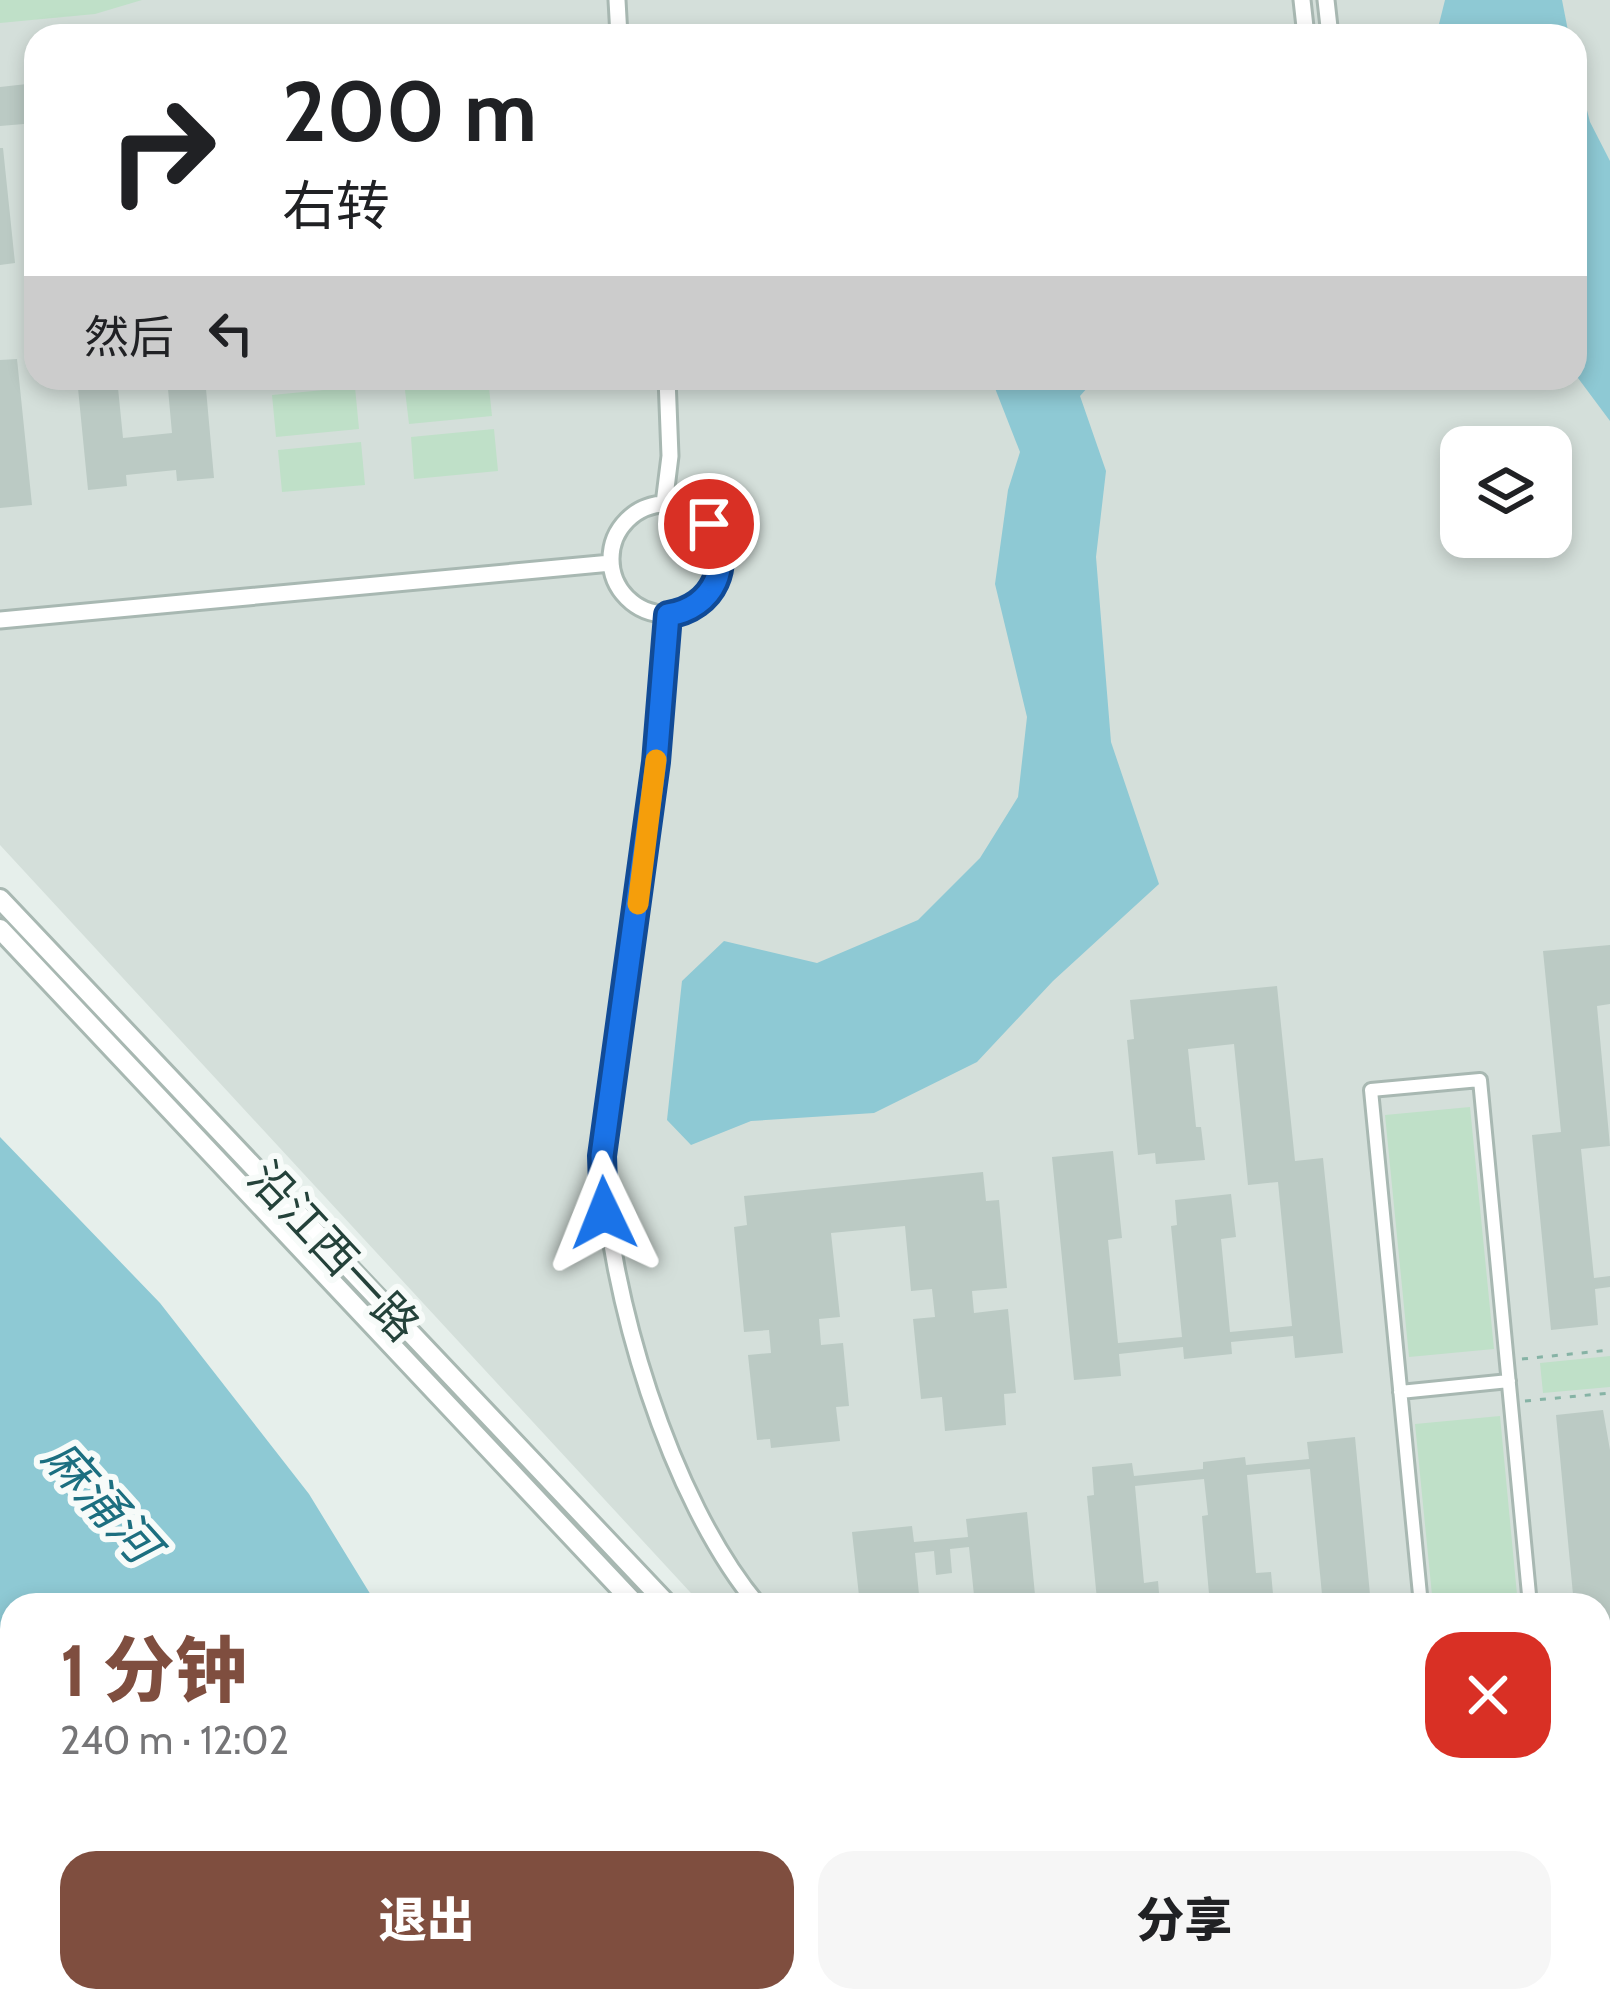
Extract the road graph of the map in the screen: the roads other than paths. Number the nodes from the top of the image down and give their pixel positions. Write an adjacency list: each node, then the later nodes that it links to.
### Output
1 (667, 390): 2 (street)
2 (664, 504): 3 (street); 4 (street)
3 (611, 563): 4 (street); 5 (street)
4 (668, 615): 12 (street)
5 (0, 620)
6 (0, 899): 11 (street, 沿江西一路)
7 (0, 929): 10 (street, 沿江西一路)
8 (1508, 1381): 9 (street); 9 (street); 14 (street)
9 (1400, 1392): 13 (street)
10 (625, 1593)
11 (657, 1593)
12 (748, 1593)
13 (1419, 1593)
14 (1529, 1593)

